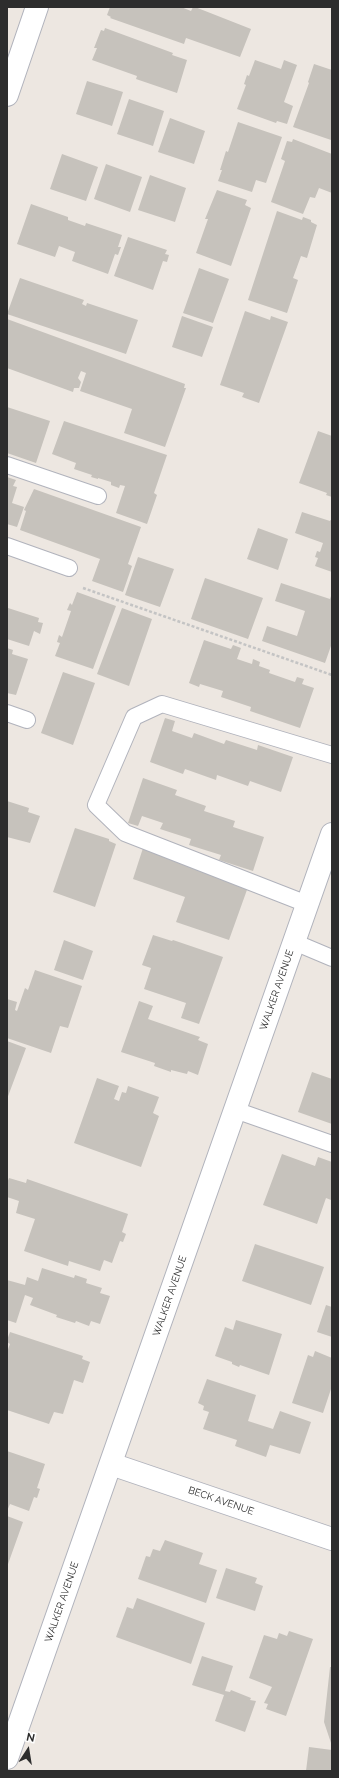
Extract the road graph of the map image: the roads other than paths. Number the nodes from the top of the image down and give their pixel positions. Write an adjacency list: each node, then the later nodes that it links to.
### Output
1 (37, 7): 2 (street)
2 (7, 95)
3 (7, 465): 4 (lane)
4 (98, 496)
5 (7, 546): 6 (lane)
6 (69, 568)
7 (7, 713): 8 (lane)
8 (27, 720)
9 (332, 755): 11 (lane)
10 (332, 834): 11 (street, WALKER AVENUE)
11 (307, 904): 12 (street, WALKER AVENUE)
12 (294, 942): 13 (lane); 14 (street, WALKER AVENUE)
13 (332, 958)
14 (235, 1110): 15 (lane); 16 (street, WALKER AVENUE)
15 (332, 1144)
16 (111, 1464): 17 (street, BECK AVENUE); 18 (street, WALKER AVENUE)
17 (332, 1539)
18 (7, 1758)

